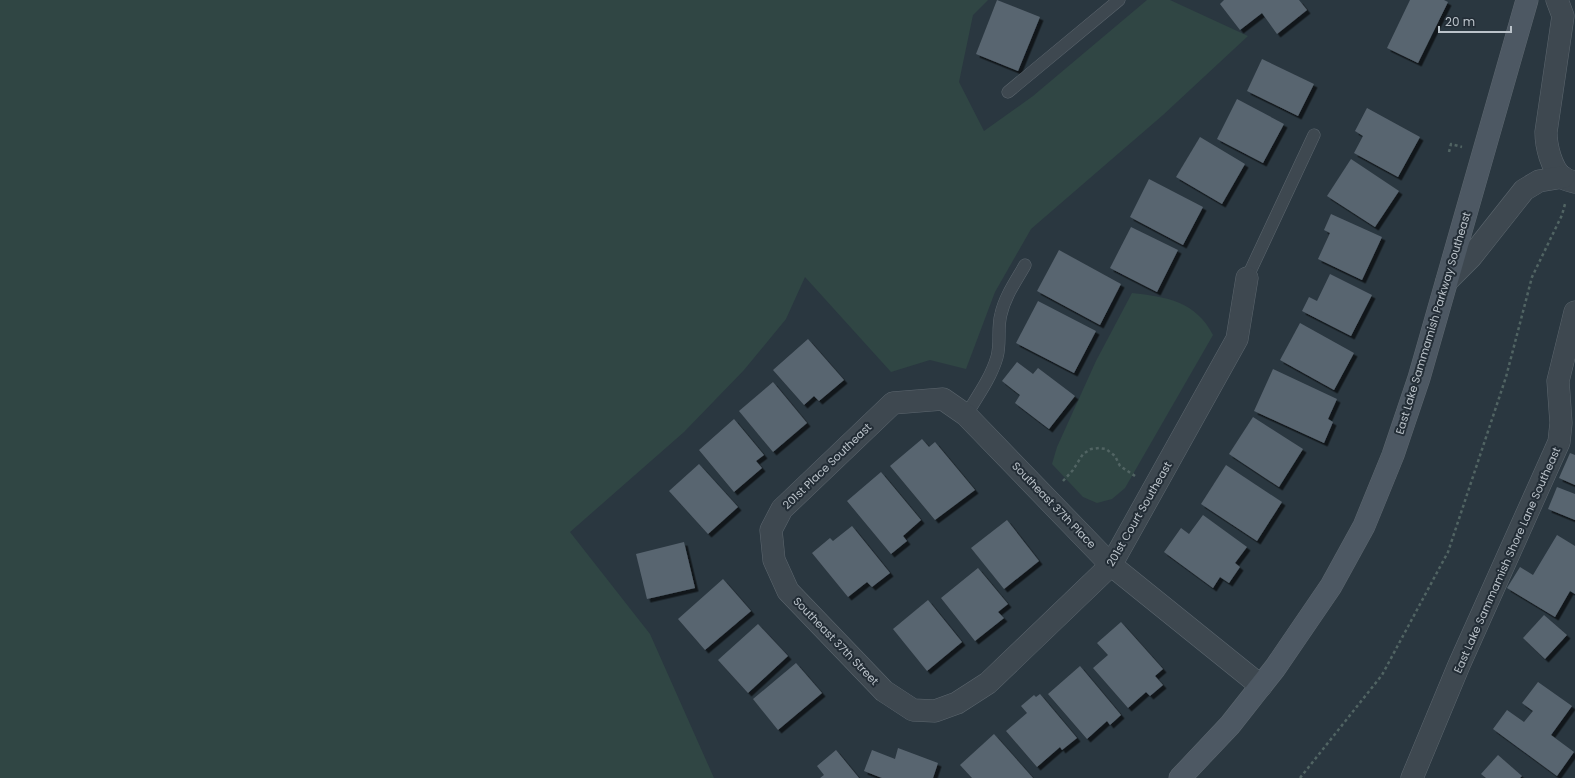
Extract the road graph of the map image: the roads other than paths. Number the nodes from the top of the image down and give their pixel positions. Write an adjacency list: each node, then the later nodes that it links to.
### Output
1 (1119, 0): 4 (lane)
2 (1527, 0): 9 (main road, East Lake Sammamish Parkway Southeast)
3 (1557, 0): 6 (street)
4 (1008, 92)
5 (1314, 135): 8 (lane)
6 (1570, 180): 9 (street)
7 (1025, 265): 12 (lane)
8 (1247, 278): 14 (street, 201st Court Southeast)
9 (1447, 281): 15 (main road, East Lake Sammamish Parkway Southeast)
10 (1575, 312): 18 (street, East Lake Sammamish Shore Lane Southeast)
11 (893, 403): 12 (street, Southeast 37th Place); 13 (street, 201st Place Southeast)
12 (966, 415): 14 (street, Southeast 37th Place)
13 (774, 560): 16 (street, Southeast 37th Street)
14 (1111, 565): 15 (street, Southeast 37th Place); 16 (street, 201st Court Southeast)
15 (1262, 686): 17 (main road, East Lake Sammamish Parkway Southeast)
16 (913, 710)
17 (1180, 778)
18 (1412, 778)

